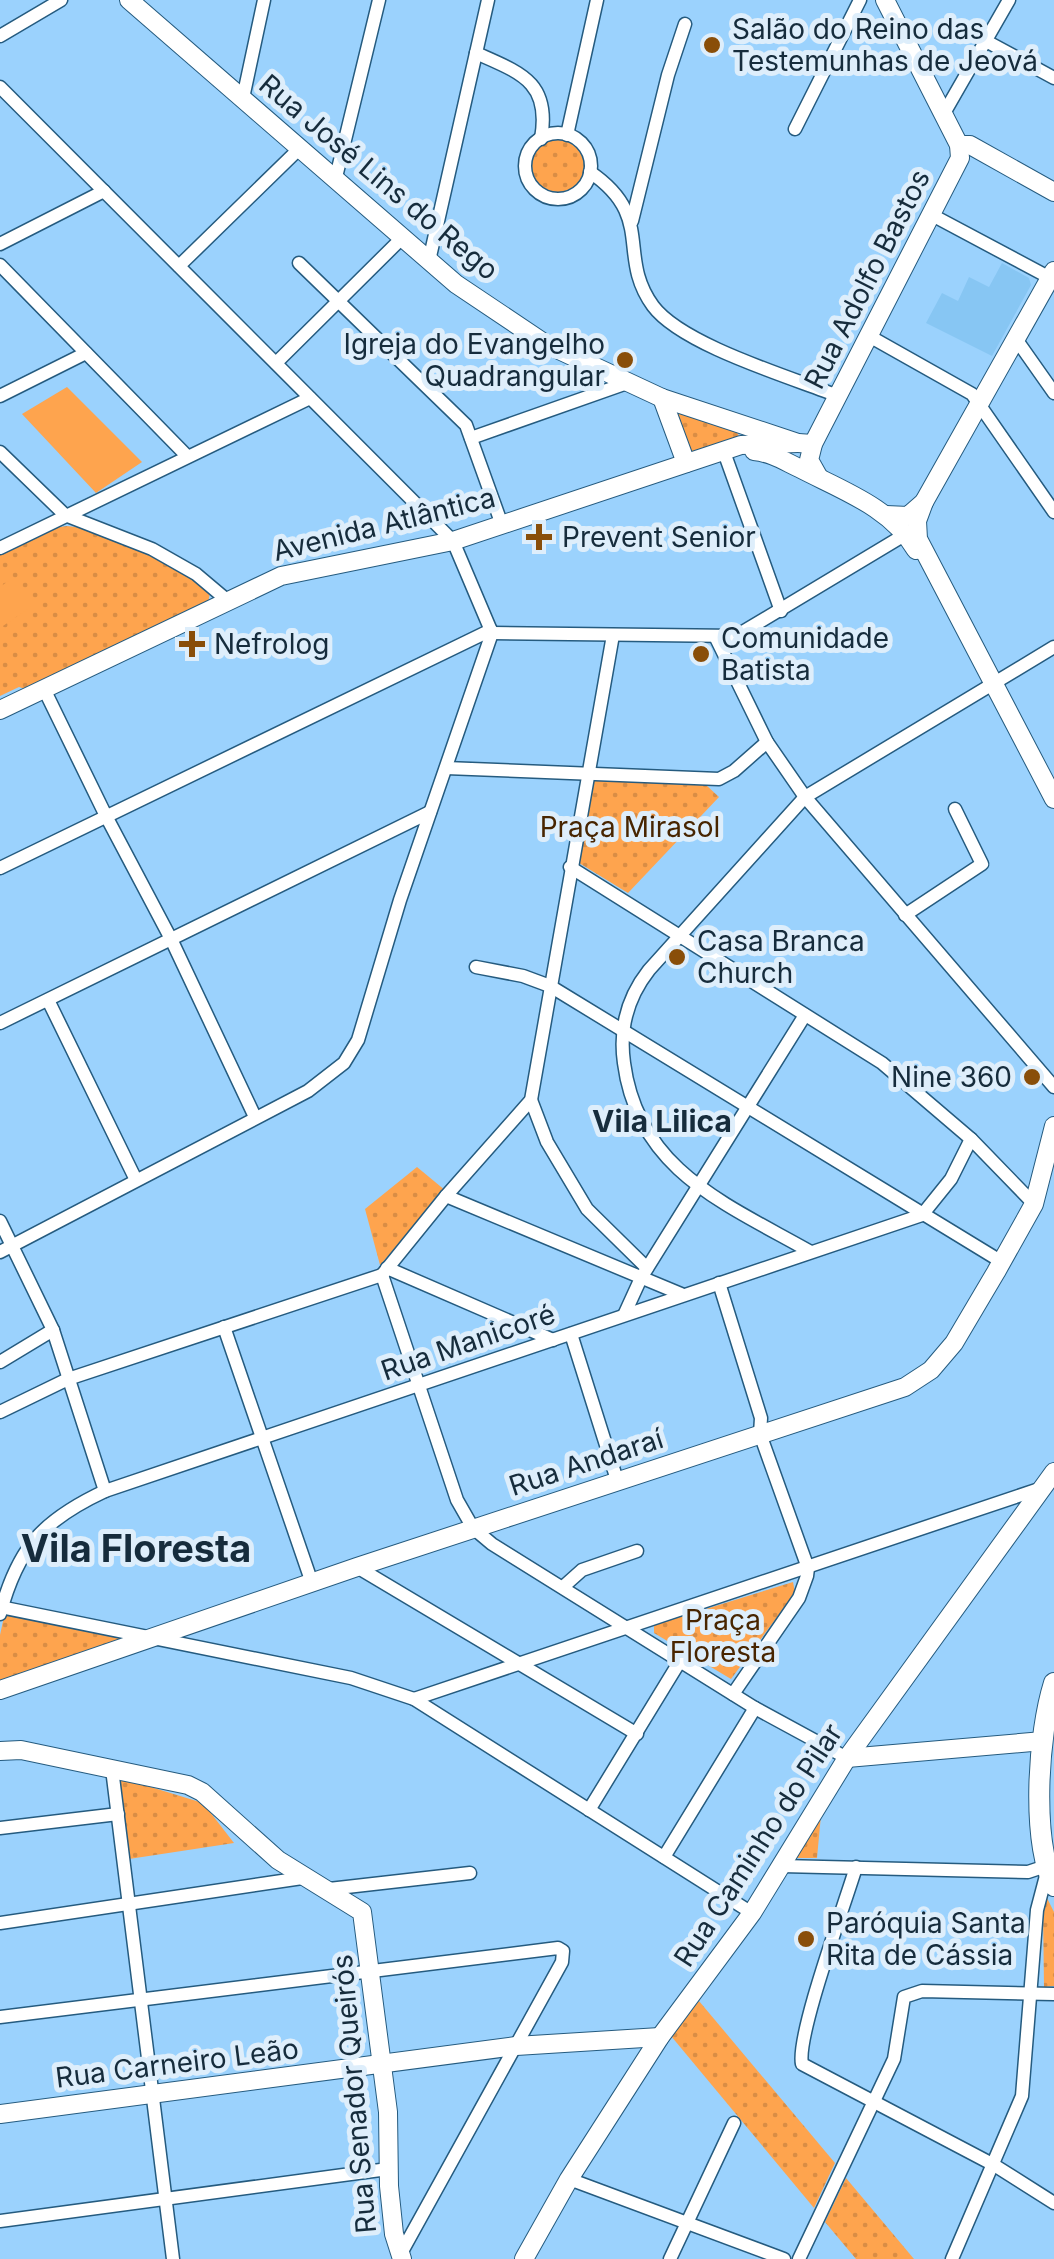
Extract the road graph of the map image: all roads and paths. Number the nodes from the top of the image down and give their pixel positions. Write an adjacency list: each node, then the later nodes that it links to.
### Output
1 (62, 0): 11 (street)
2 (129, 0): 16 (street, Rua José Lins do Rego)
3 (264, 0): 16 (street)
4 (379, 0): 24 (street)
5 (488, 0): 13 (street)
6 (597, 0): 19 (street)
7 (860, 0): 18 (street)
8 (885, 0): 17 (street, Rua Adolfo Bastos)
9 (1009, 0): 12 (street)
10 (685, 24): 28 (street)
11 (0, 36)
12 (986, 41): 14 (street); 17 (street)
13 (476, 53): 20 (street); 31 (street)
14 (1054, 78)
15 (0, 87): 25 (street)
16 (243, 98): 22 (street, Rua José Lins do Rego)
17 (943, 115): 21 (street, Rua Adolfo Bastos)
18 (795, 130)
19 (567, 135): 20 (street); 23 (street)
20 (540, 139): 23 (street)
21 (959, 145): 26 (street); 27 (street, Rua Adolfo Bastos)
22 (302, 147): 24 (street, Rua José Lins do Rego); 34 (street)
23 (590, 172): 28 (street)
24 (336, 177): 29 (street, Rua José Lins do Rego)
25 (104, 191): 30 (street); 34 (street)
26 (1054, 192)
27 (932, 216): 35 (street); 37 (street, Rua Adolfo Bastos)
28 (632, 221): 44 (street)
29 (403, 237): 31 (street, Rua José Lins do Rego); 36 (street)
30 (0, 244)
31 (429, 261): 41 (street, Rua José Lins do Rego)
32 (299, 263): 36 (street)
33 (0, 265): 39 (street)
34 (180, 266): 40 (street)
35 (1053, 276): 38 (street)
36 (338, 301): 40 (street); 48 (street)
37 (869, 336): 44 (street, Rua Adolfo Bastos); 47 (street)
38 (1016, 339): 42 (street); 47 (street)
39 (86, 353): 43 (street); 52 (street)
40 (276, 363): 45 (street)
41 (628, 383): 46 (street, Rua José Lins do Rego); 48 (street)
42 (1054, 393)
43 (0, 396)
44 (838, 396): 49 (street, Rua Adolfo Bastos)
45 (310, 398): 52 (street); 61 (street)
46 (662, 398): 49 (street, Rua José Lins do Rego); 53 (street)
47 (979, 406): 55 (street); 56 (street)
48 (471, 438): 59 (street)
49 (806, 443): 51 (street, Avenida Atlântica); 54 (street)
50 (0, 452): 57 (street)
51 (724, 452): 53 (street, Avenida Atlântica); 54 (street); 65 (street)
52 (187, 456): 57 (street)
53 (686, 463): 59 (street, Avenida Atlântica)
54 (818, 476): 58 (street)
55 (924, 502): 58 (street); 63 (street)
56 (1053, 509)
57 (64, 515): 62 (street); 64 (street)
58 (886, 515): 60 (street)
59 (502, 525): 61 (street, Avenida Atlântica)
60 (906, 534): 63 (street); 65 (street)
61 (453, 541): 64 (street, Avenida Atlântica); 66 (street)
62 (0, 548)
63 (945, 595): 70 (street)
64 (228, 601): 71 (street, Avenida Atlântica)
65 (781, 611): 68 (street)
66 (491, 632): 67 (street); 74 (street); 80 (street)
67 (613, 635): 68 (street); 75 (street)
68 (716, 638): 73 (street)
69 (1054, 647): 70 (street)
70 (994, 686): 76 (street); 77 (street)
71 (44, 689): 72 (street, Avenida Atlântica); 80 (street)
72 (0, 710)
73 (767, 742): 75 (street); 76 (street)
74 (446, 768): 75 (street); 79 (street)
75 (588, 771): 81 (street)
76 (805, 796): 83 (street); 85 (street)
77 (1054, 799)
78 (955, 809): 83 (street)
79 (430, 812): 84 (street); 95 (street)
80 (106, 816): 82 (street); 84 (street)
81 (570, 867): 85 (street); 87 (street)
82 (0, 868)
83 (905, 915): 92 (street)
84 (171, 938): 88 (street); 95 (street)
85 (680, 938): 89 (street); 91 (street)
86 (476, 967): 87 (street)
87 (550, 986): 91 (street); 93 (street)
88 (48, 1000): 90 (street); 98 (street)
89 (805, 1015): 94 (street); 97 (street)
90 (0, 1023)
91 (622, 1028): 94 (street); 99 (street)
92 (1054, 1087)
93 (531, 1100): 100 (street); 108 (street)
94 (749, 1108): 99 (street); 102 (street)
95 (255, 1117): 98 (street)
96 (1054, 1130): 101 (street, Rua Andaraí)
97 (970, 1139): 101 (street); 102 (street)
98 (136, 1180): 104 (street)
99 (697, 1187): 105 (street); 108 (street)
100 (446, 1196): 107 (street); 108 (street)
101 (1034, 1204): 106 (street, Rua Andaraí)
102 (922, 1215): 105 (street, Rua Manicoré); 106 (street)
103 (0, 1222): 104 (street)
104 (6, 1249): 113 (street)
105 (809, 1252): 109 (street, Rua Manicoré)
106 (1002, 1262): 120 (street, Rua Andaraí)
107 (384, 1272): 112 (street); 115 (street); 118 (street)
108 (644, 1273): 110 (street); 111 (street)
109 (719, 1283): 110 (street, Rua Manicoré); 120 (street)
110 (681, 1294): 111 (street, Rua Manicoré)
111 (625, 1314): 114 (street, Rua Manicoré)
112 (224, 1327): 117 (street); 121 (street)
113 (53, 1330): 116 (street); 117 (street)
114 (571, 1334): 115 (street, Rua Manicoré); 122 (street)
115 (553, 1340): 118 (street, Rua Manicoré)
116 (0, 1362)
117 (68, 1379): 119 (street); 124 (street)
118 (420, 1386): 121 (street, Rua Manicoré); 127 (street)
119 (0, 1412)
120 (760, 1434): 122 (street, Rua Andaraí); 130 (street)
121 (262, 1439): 124 (street, Rua Manicoré); 131 (street)
122 (617, 1480): 127 (street, Rua Andaraí)
123 (1050, 1480): 125 (street); 126 (street, Rua Caminho do Pilar)
124 (105, 1492): 133 (street, Rua Manicoré)
125 (1001, 1501): 126 (street); 130 (street)
126 (1019, 1522): 146 (street, Rua Caminho do Pilar)
127 (474, 1528): 129 (street, Rua Andaraí); 132 (street)
128 (637, 1551): 132 (street)
129 (357, 1567): 131 (street, Rua Andaraí); 137 (street)
130 (808, 1568): 134 (street); 140 (street)
131 (312, 1583): 135 (street, Rua Andaraí)
132 (563, 1587): 134 (street)
133 (1, 1609): 135 (street)
134 (628, 1627): 136 (street); 137 (street)
135 (156, 1638): 139 (street, Rua Andaraí); 141 (street)
136 (680, 1662): 140 (street); 143 (street)
137 (521, 1663): 141 (street); 143 (street)
138 (1054, 1683): 144 (main road)
139 (0, 1690)
140 (733, 1694): 142 (street)
141 (414, 1699): 148 (street)
142 (755, 1708): 146 (street); 151 (street)
143 (637, 1734): 148 (street)
144 (1044, 1741): 146 (street); 155 (main road)
145 (0, 1751): 147 (street, Rua Senador Queirós)
146 (846, 1758): 152 (street, Rua Caminho do Pilar)
147 (112, 1769): 149 (street); 156 (street, Rua Senador Queirós)
148 (589, 1810): 151 (street)
149 (118, 1814): 150 (street); 158 (street)
150 (0, 1828)
151 (664, 1857): 159 (street)
152 (782, 1866): 153 (street); 159 (street, Rua Caminho do Pilar)
153 (856, 1867): 155 (street); 170 (street)
154 (470, 1873): 157 (street)
155 (1049, 1875): 163 (street)
156 (309, 1878): 157 (street, Rua Senador Queirós); 158 (street)
157 (329, 1889): 161 (street, Rua Senador Queirós)
158 (130, 1906): 160 (street); 164 (street)
159 (752, 1913): 166 (street, Rua Caminho do Pilar)
160 (0, 1923)
161 (372, 1970): 164 (street); 167 (street); 168 (street, Rua Senador Queirós)
162 (1054, 1994): 163 (street)
163 (1030, 1995): 170 (street); 173 (street)
164 (138, 1998): 165 (street); 169 (street)
165 (0, 2017)
166 (660, 2037): 167 (street, Rua Carneiro Leão); 175 (street, Rua Caminho do Pilar)
167 (516, 2046): 168 (street, Rua Carneiro Leão); 180 (street)
168 (383, 2064): 169 (street, Rua Carneiro Leão); 174 (street, Rua Senador Queirós)
169 (152, 2095): 171 (street, Rua Carneiro Leão); 176 (street)
170 (874, 2100): 173 (street); 185 (street)
171 (0, 2114)
172 (734, 2123): 179 (street)
173 (994, 2165): 177 (street); 186 (street)
174 (388, 2169): 176 (street); 180 (street, Rua Senador Queirós)
175 (569, 2179): 179 (street); 182 (street, Rua Caminho do Pilar)
176 (168, 2200): 178 (street); 181 (street)
177 (1054, 2204)
178 (0, 2221)
179 (687, 2223): 183 (street); 184 (street)
180 (401, 2257)
181 (173, 2259)
182 (524, 2259)
183 (670, 2259)
184 (784, 2259)
185 (799, 2259)
186 (952, 2259)

